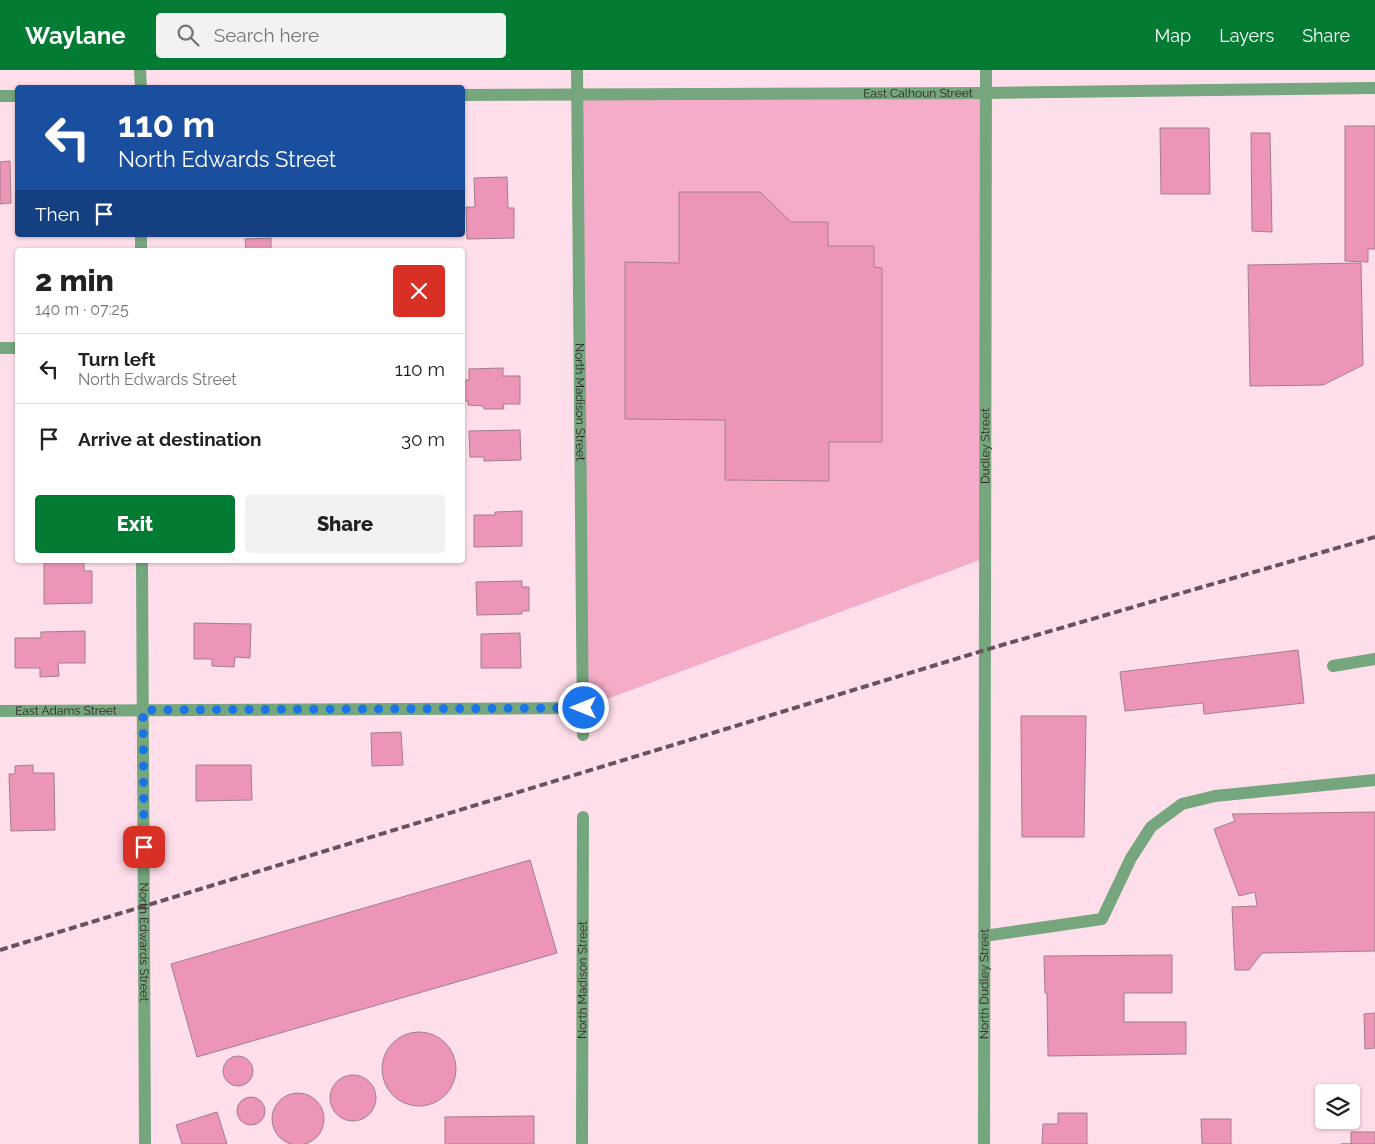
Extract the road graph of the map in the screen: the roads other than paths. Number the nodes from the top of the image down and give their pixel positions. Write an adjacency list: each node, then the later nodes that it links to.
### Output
1 (140, 70): 4 (street)
2 (577, 70): 8 (street, North Madison Street)
3 (986, 70): 6 (street, Dudley Street)
4 (140, 85)
5 (1375, 88): 6 (street, East Calhoun Street)
6 (986, 93): 8 (street, East Calhoun Street); 22 (street, Dudley Street)
7 (465, 95): 8 (street, East Calhoun Street)
8 (577, 95): 16 (street, North Madison Street)
9 (0, 96): 10 (street)
10 (15, 96)
11 (0, 348): 12 (street)
12 (15, 348)
13 (142, 563): 17 (street, North Edwards Street)
14 (1375, 659): 15 (street)
15 (1333, 666)
16 (584, 708): 17 (street, East Adams Street); 19 (street, North Madison Street)
17 (143, 710): 18 (street, East Adams Street); 24 (street, North Edwards Street)
18 (0, 711)
19 (583, 736)
20 (1375, 780): 23 (street)
21 (583, 817): 25 (street, North Madison Street)
22 (985, 824): 23 (street, North Dudley Street)
23 (984, 936): 26 (street, North Dudley Street)
24 (145, 1144)
25 (582, 1144)
26 (984, 1144)

